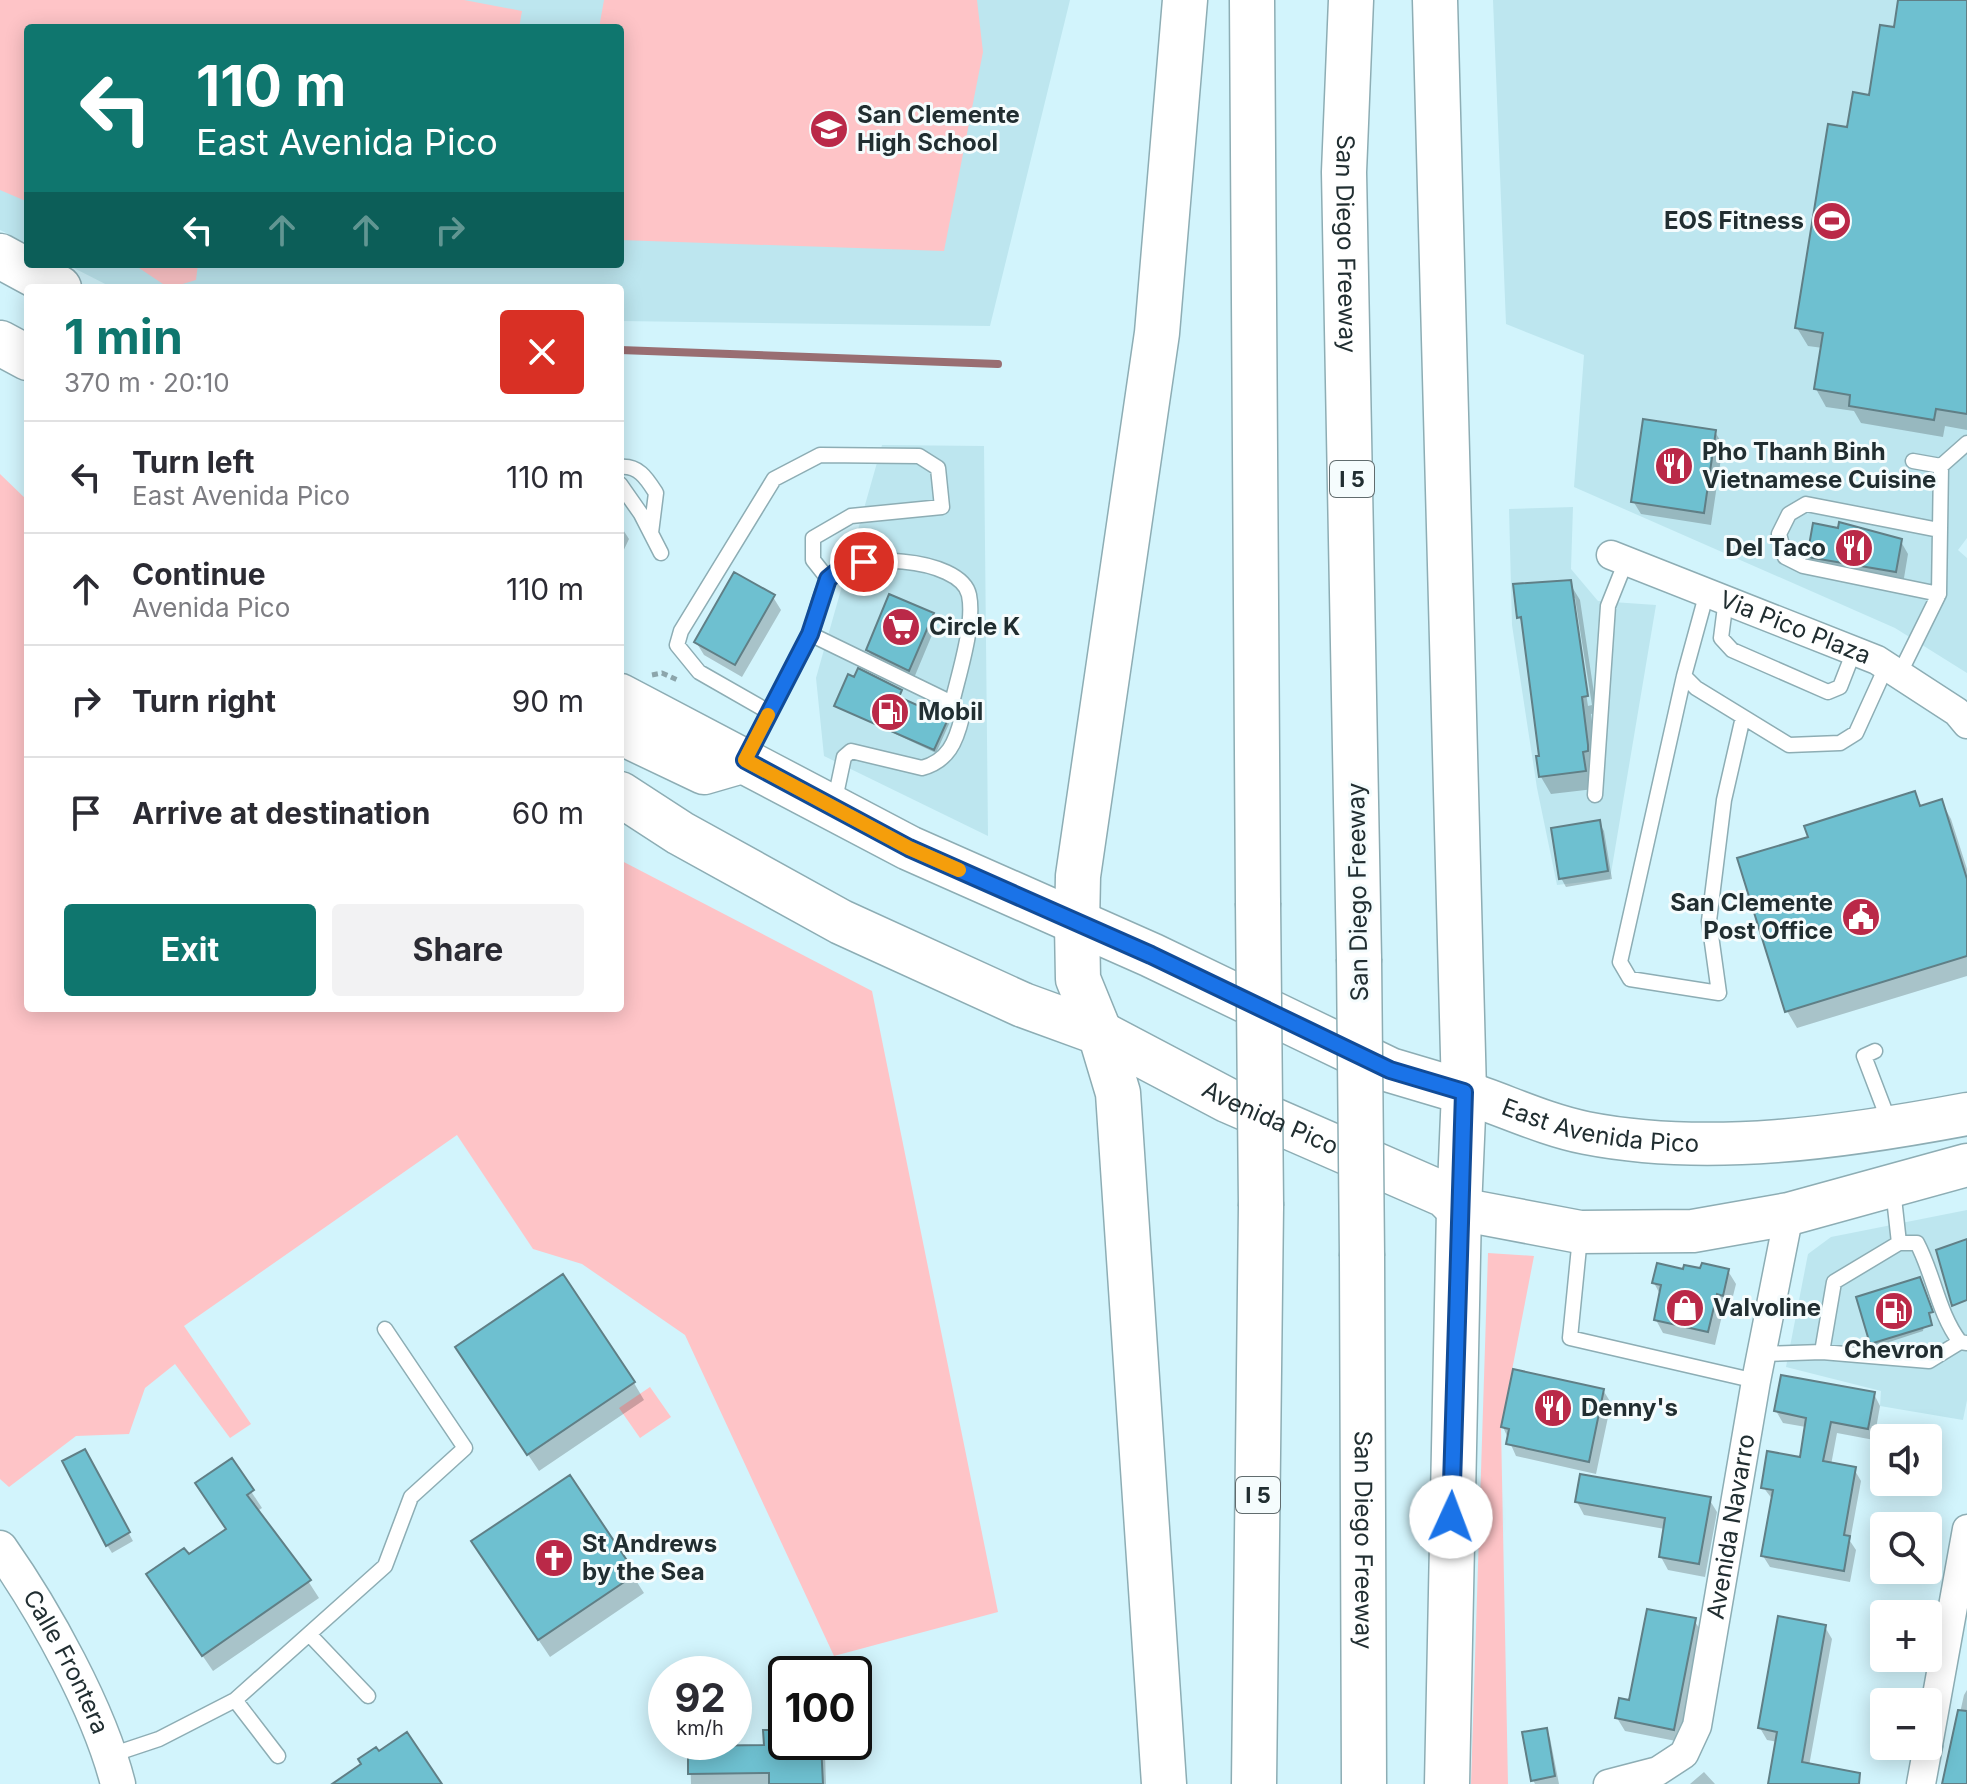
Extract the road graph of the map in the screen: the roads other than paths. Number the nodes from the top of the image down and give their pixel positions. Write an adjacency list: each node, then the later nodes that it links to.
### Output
1 (1185, 0): 35 (highway)
2 (1252, 0): 61 (highway, I 5, bridge)
3 (1351, 0): 62 (highway, San Diego Freeway / I 5, bridge)
4 (1435, 0): 38 (highway)
5 (0, 256): 6 (highway)
6 (52, 284)
7 (0, 343): 8 (highway)
8 (24, 356)
9 (1967, 443): 12 (lane)
10 (1913, 461): 12 (lane)
11 (624, 466): 15 (lane)
12 (1941, 466): 14 (lane)
13 (624, 490): 15 (lane)
14 (1939, 530): 19 (lane); 19 (lane)
15 (651, 533): 16 (lane)
16 (661, 553)
17 (1618, 558): 20 (street, Via Pico Plaza); 32 (lane)
18 (828, 579): 21 (lane); 26 (lane); 27 (lane)
19 (1939, 594): 23 (lane)
20 (1717, 596): 22 (street, Via Pico Plaza); 22 (lane); 24 (lane)
21 (810, 634): 26 (lane); 27 (lane)
22 (1854, 651): 23 (street, Via Pico Plaza)
23 (1893, 671): 28 (lane); 29 (street, Via Pico Plaza)
24 (1684, 676): 28 (lane); 28 (lane)
25 (633, 687): 31 (highway)
26 (952, 703): 34 (lane)
27 (769, 712): 31 (lane)
28 (1743, 717)
29 (1967, 724)
30 (624, 734): 31 (highway)
31 (745, 760): 34 (highway)
32 (1595, 795)
33 (624, 797): 36 (highway, Avenida Pico)
34 (833, 807): 35 (highway)
35 (1077, 925): 36 (highway); 38 (highway, East Avenida Pico)
36 (1100, 1033): 43 (highway, Avenida Pico); 60 (highway)
37 (1875, 1051): 40 (lane)
38 (1464, 1092): 40 (main road, East Avenida Pico); 43 (highway)
39 (1967, 1114): 40 (main road, East Avenida Pico)
40 (1892, 1128)
41 (1967, 1165): 42 (main road, Avenida Pico)
42 (1892, 1185): 44 (main road, Avenida Pico); 46 (lane)
43 (1459, 1209): 45 (main road, Avenida Pico); 63 (highway)
44 (1789, 1214): 45 (main road, Avenida Pico); 50 (street, Avenida Navarro)
45 (1580, 1232): 50 (lane)
46 (1899, 1243): 48 (lane); 49 (lane)
47 (385, 1329): 53 (lane)
48 (1963, 1342): 49 (lane)
49 (1822, 1352): 50 (lane)
50 (1758, 1368): 64 (street, Avenida Navarro)
51 (1967, 1529): 54 (street)
52 (0, 1548): 59 (street, Calle Frontera)
53 (309, 1634): 55 (lane); 56 (lane)
54 (1938, 1688)
55 (368, 1696)
56 (235, 1700): 57 (lane); 59 (lane)
57 (278, 1756)
58 (1925, 1760): 65 (street)
59 (114, 1770)
60 (1164, 1784)
61 (1254, 1784)
62 (1364, 1784)
63 (1447, 1784)
64 (1608, 1784)
65 (1921, 1784)

